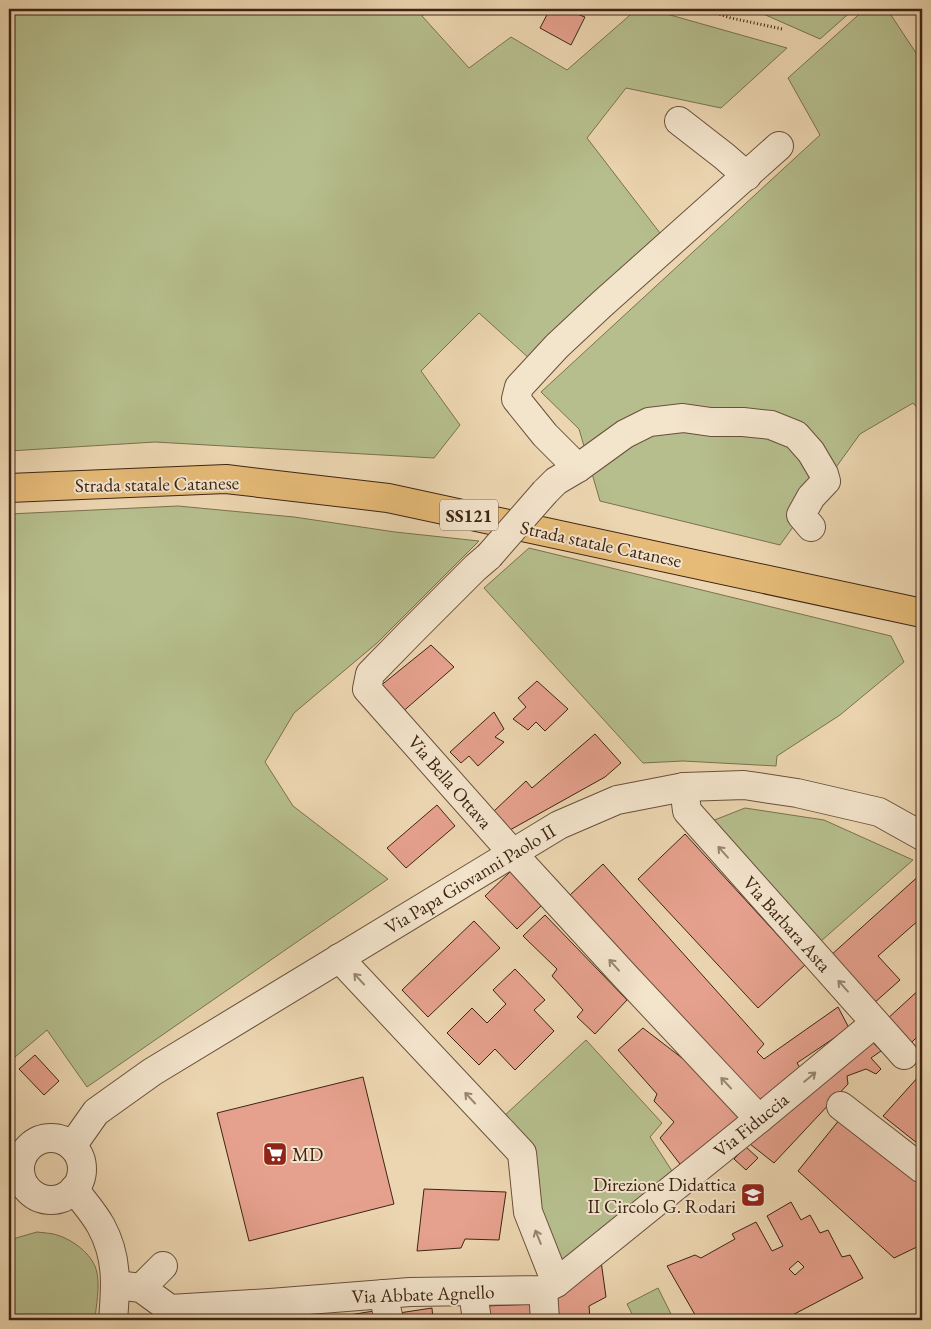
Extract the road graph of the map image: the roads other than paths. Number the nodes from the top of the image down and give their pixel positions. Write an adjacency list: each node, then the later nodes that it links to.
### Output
1 (679, 121): 3 (street)
2 (779, 146): 3 (street)
3 (747, 176): 4 (street)
4 (578, 468): 6 (street); 10 (street, Via Bella Ottava, bridge)
5 (9, 488): 7 (main road, Strada statale Catanese / SS121)
6 (811, 527)
7 (922, 613)
8 (684, 787): 9 (street, Via Papa Giovanni Paolo II); 10 (street, Via Papa Giovanni Paolo II); 12 (street, Via Barbara Asta, one-way to 8)
9 (922, 836)
10 (512, 853): 11 (street, Via Papa Giovanni Paolo II); 15 (street, Via Bella Ottava, one-way to 10)
11 (339, 958): 16 (street, Via Papa Giovanni Paolo II); 23 (street, one-way to 11)
12 (876, 1023): 13 (street, Via Barbara Asta); 15 (street, Via Fiduccia, one-way to 12)
13 (915, 1055)
14 (841, 1106): 18 (street)
15 (759, 1119): 23 (street, Via Fiduccia)
16 (72, 1146): 17 (street); 19 (street)
17 (16, 1154): 20 (street)
18 (922, 1169)
19 (74, 1189): 20 (street); 22 (street)
20 (17, 1194)
21 (163, 1266): 22 (street)
22 (129, 1286): 27 (street, Via Abbate Agnello); 28 (street)
23 (550, 1286): 24 (street, Via Abbate Agnello); 31 (street)
24 (473, 1292): 25 (street, Via Abbate Agnello); 30 (street)
25 (383, 1294): 26 (street, Via Abbate Agnello); 29 (street)
26 (310, 1310): 27 (street, Via Abbate Agnello)
27 (270, 1312)
28 (113, 1320)
29 (389, 1320)
30 (477, 1320)
31 (545, 1320)

